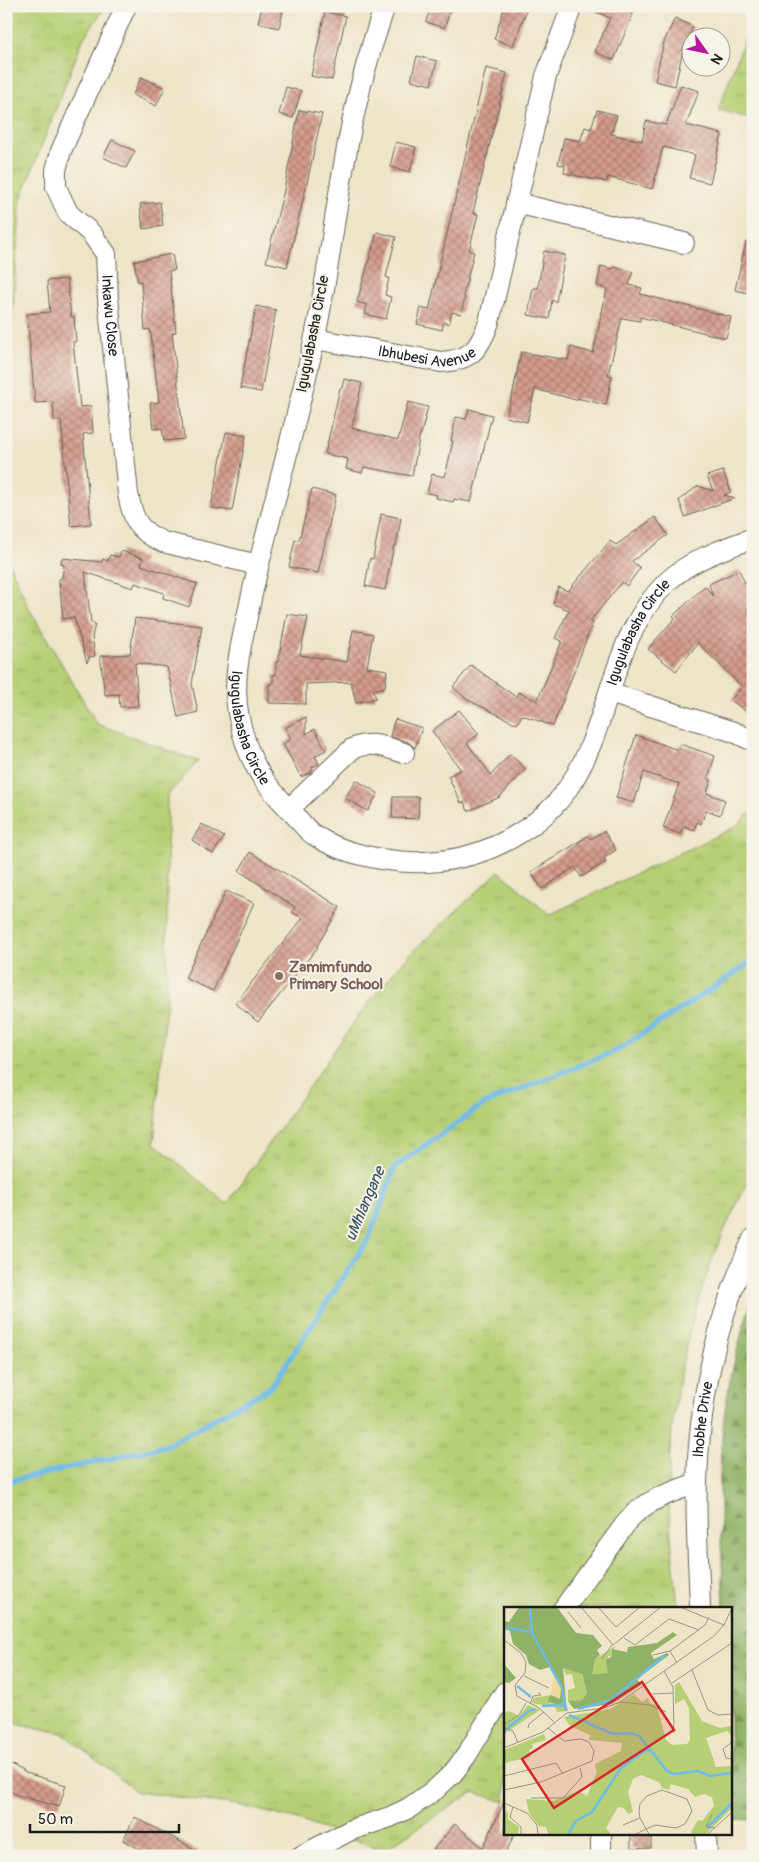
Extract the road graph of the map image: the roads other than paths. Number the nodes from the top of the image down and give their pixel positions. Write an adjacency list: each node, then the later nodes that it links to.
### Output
1 (126, 6): 8 (street, Inkawu Close)
2 (385, 6): 6 (street, Igugulabasha Circle)
3 (572, 6): 4 (street, Ibhubesi Avenue)
4 (516, 203): 5 (street); 6 (street, Ibhubesi Avenue)
5 (684, 243)
6 (315, 338): 8 (street, Igugulabasha Circle)
7 (753, 538): 9 (street, Igugulabasha Circle)
8 (258, 565): 12 (street, Igugulabasha Circle)
9 (609, 693): 10 (street); 12 (street, Igugulabasha Circle)
10 (749, 740)
11 (404, 753): 12 (street)
12 (289, 809)
13 (753, 1239): 14 (street, Ihobhe Drive)
14 (697, 1483): 15 (street); 16 (street, Ihobhe Drive)
15 (565, 1607)
16 (700, 1607)
17 (504, 1694): 20 (street)
18 (602, 1834): 21 (street)
19 (706, 1834): 22 (street)
20 (301, 1856)
21 (601, 1856)
22 (707, 1856)

